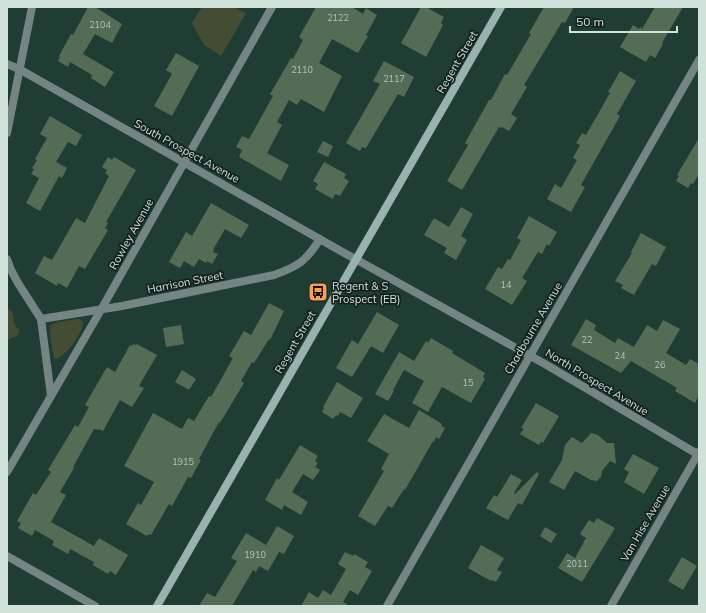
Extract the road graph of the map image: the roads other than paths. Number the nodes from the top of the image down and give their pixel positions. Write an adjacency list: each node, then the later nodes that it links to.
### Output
1 (32, 7): 6 (street)
2 (272, 7): 8 (street, Rowley Avenue)
3 (501, 7): 11 (main road, Regent Street)
4 (699, 60): 14 (street, Chadbourne Avenue)
5 (7, 64): 6 (street, South Prospect Avenue)
6 (19, 69): 7 (street); 8 (street, South Prospect Avenue)
7 (7, 133)
8 (184, 162): 9 (street, South Prospect Avenue); 12 (street, Rowley Avenue)
9 (320, 239): 11 (street, South Prospect Avenue); 12 (street, Harrison Street)
10 (7, 259): 13 (street)
11 (356, 259): 14 (street, North Prospect Avenue); 20 (main road, Regent Street)
12 (102, 308): 13 (street, Harrison Street); 15 (street, Rowley Avenue)
13 (41, 320): 15 (street)
14 (530, 356): 16 (street, North Prospect Avenue); 21 (street, Chadbourne Avenue)
15 (50, 396): 17 (street, Rowley Avenue)
16 (698, 454): 22 (street, Van Hise Avenue)
17 (7, 472)
18 (7, 556): 19 (street)
19 (95, 606)
20 (157, 606)
21 (387, 606)
22 (611, 606)

